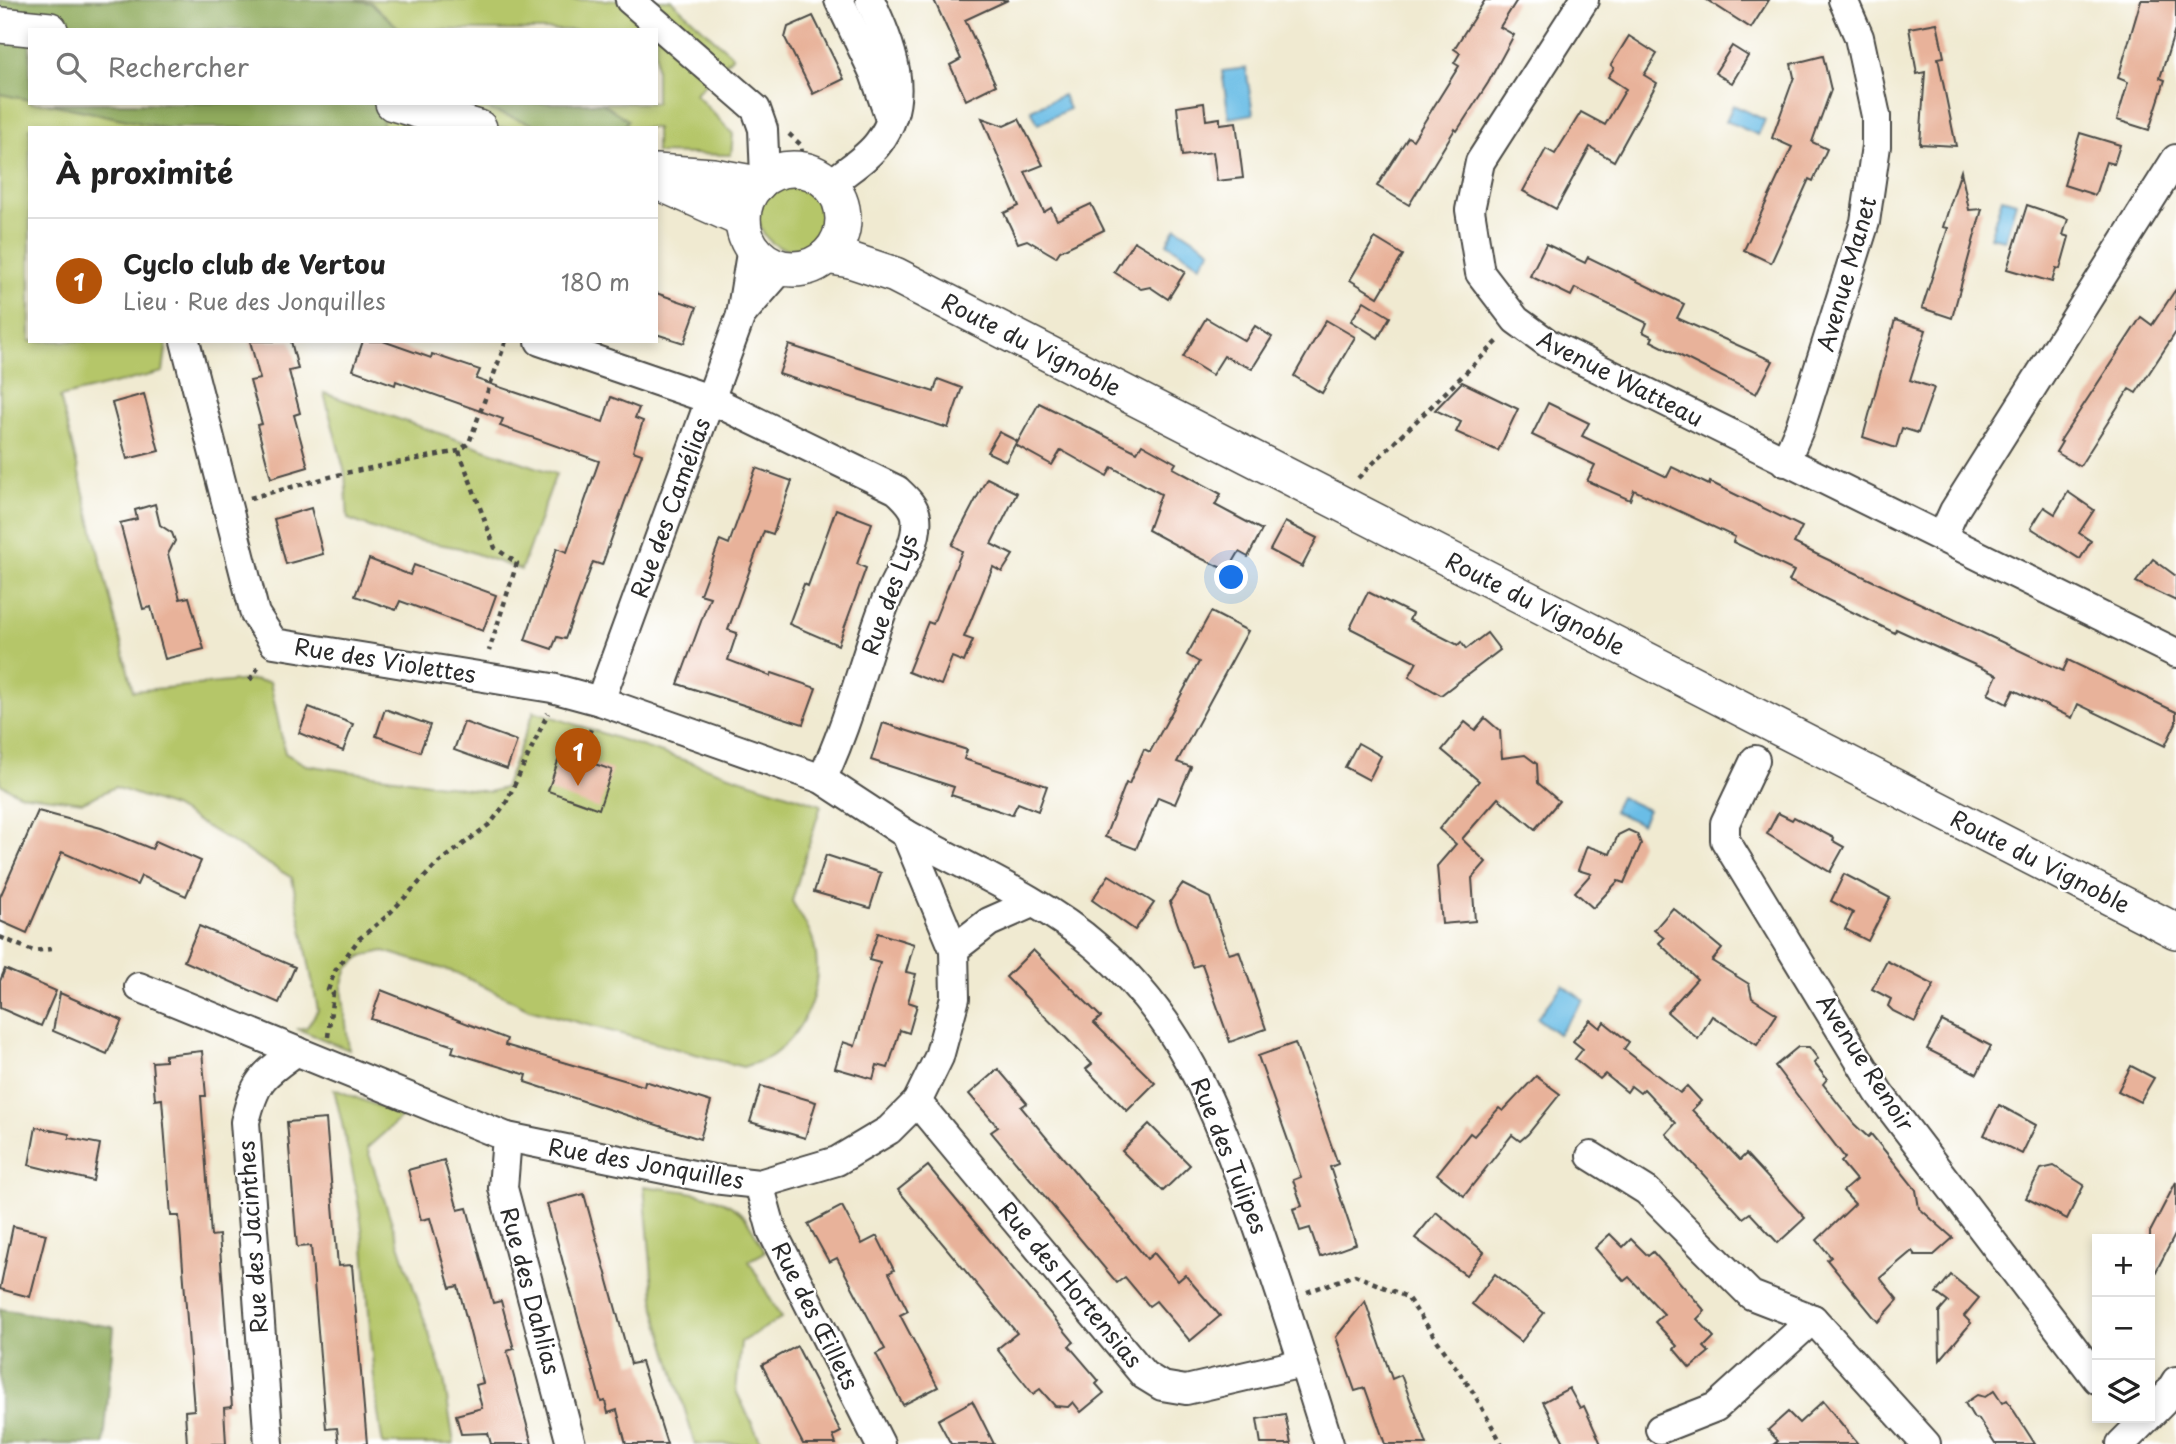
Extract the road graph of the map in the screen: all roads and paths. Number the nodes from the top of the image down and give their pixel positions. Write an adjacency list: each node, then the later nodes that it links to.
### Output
1 (630, 0): 13 (street)
2 (839, 0): 9 (street)
3 (870, 0): 9 (street)
4 (1584, 0): 21 (street, Avenue Watteau)
5 (1843, 0): 27 (street, Avenue Manet)
6 (0, 25): 7 (street)
7 (30, 28)
8 (400, 105): 10 (street)
9 (891, 121): 15 (street)
10 (471, 126)
11 (2176, 159): 30 (street)
12 (658, 172): 13 (street)
13 (761, 180): 15 (street); 16 (street)
14 (658, 183): 16 (street)
15 (837, 199): 17 (street); 19 (street, Route du Vignoble)
16 (748, 234): 18 (street); 20 (street, Rue des Camélias)
17 (827, 256): 18 (street); 19 (street, Route du Vignoble)
18 (782, 268): 20 (street, Rue des Camélias)
19 (895, 275): 29 (street, Route du Vignoble)
20 (741, 315): 25 (street, Rue des Camélias)
21 (1516, 320): 27 (street, Avenue Watteau); 29 (path)
22 (187, 343): 28 (street, Rue des Violettes)
23 (505, 343): 26 (path)
24 (546, 343): 25 (street)
25 (712, 400): 34 (street, Rue des Camélias); 36 (street, Rue des Lys)
26 (458, 451): 28 (path); 32 (path)
27 (1784, 462): 30 (street, Avenue Watteau)
28 (228, 503): 32 (street, Rue des Violettes)
29 (1340, 505): 39 (street, Route du Vignoble)
30 (1942, 537): 31 (street, Avenue Watteau)
31 (2176, 653)
32 (486, 676): 33 (street, Rue des Violettes)
33 (552, 688): 34 (street, Rue des Violettes); 44 (path)
34 (600, 701): 36 (street)
35 (1755, 760): 52 (street, Avenue Renoir)
36 (822, 779): 37 (street)
37 (906, 834): 38 (street, Rue des Tulipes); 42 (street, Rue des Jonquilles)
38 (1032, 903): 42 (street); 49 (street, Rue des Tulipes)
39 (2176, 932)
40 (0, 937): 41 (path)
41 (51, 949)
42 (954, 949): 45 (street, Rue des Jonquilles)
43 (139, 987): 44 (street, Rue des Jonquilles)
44 (308, 1056): 46 (street, Rue des Jonquilles); 54 (street, Rue des Jacinthes)
45 (917, 1102): 48 (street, Rue des Jonquilles); 51 (street, Rue des Hortensias)
46 (507, 1138): 48 (street, Rue des Jonquilles); 55 (street, Rue des Dahlias)
47 (1591, 1156): 50 (street)
48 (759, 1184): 56 (street, Rue des Œillets)
49 (1284, 1299): 51 (street, Rue des Tulipes); 58 (path)
50 (1813, 1319): 53 (street); 59 (street)
51 (1302, 1363): 57 (street, Rue des Tulipes)
52 (2092, 1373)
53 (1660, 1429)
54 (269, 1444)
55 (571, 1444)
56 (880, 1444)
57 (1329, 1444)
58 (1502, 1444)
59 (1926, 1444)

